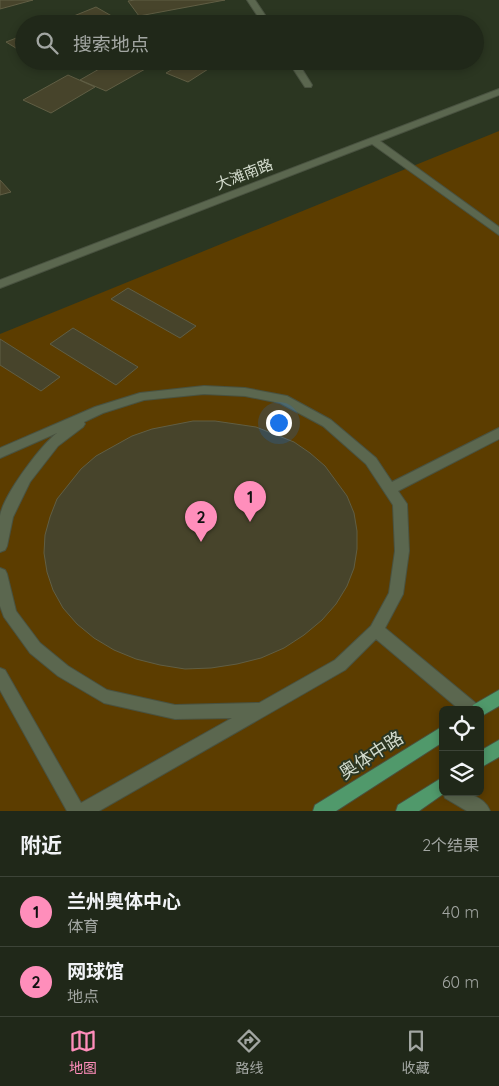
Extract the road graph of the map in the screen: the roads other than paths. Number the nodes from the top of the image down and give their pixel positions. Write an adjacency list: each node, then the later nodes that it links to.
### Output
1 (251, 0): 2 (street)
2 (261, 15)
3 (298, 70): 4 (street)
4 (308, 85)
5 (499, 92): 6 (street, 大滩南路)
6 (373, 140): 7 (street); 8 (street, 大滩南路)
7 (499, 232)
8 (0, 284)
9 (99, 410): 11 (street); 12 (street); 13 (street)
10 (499, 433): 12 (street)
11 (0, 453)
12 (390, 489): 16 (street)
13 (0, 546)
14 (0, 574): 15 (street)
15 (4, 615): 21 (street)
16 (376, 630): 19 (street); 21 (street)
17 (0, 675): 27 (street)
18 (499, 697): 20 (main road)
19 (467, 706)
20 (484, 707)
21 (263, 710): 28 (street)
22 (439, 736): 29 (main road, 奥体中路)
23 (499, 748): 24 (main road)
24 (484, 757)
25 (439, 791): 30 (main road)
26 (458, 796): 31 (street)
27 (76, 811)
28 (83, 811)
29 (321, 811)
30 (404, 811)
31 (482, 811)

